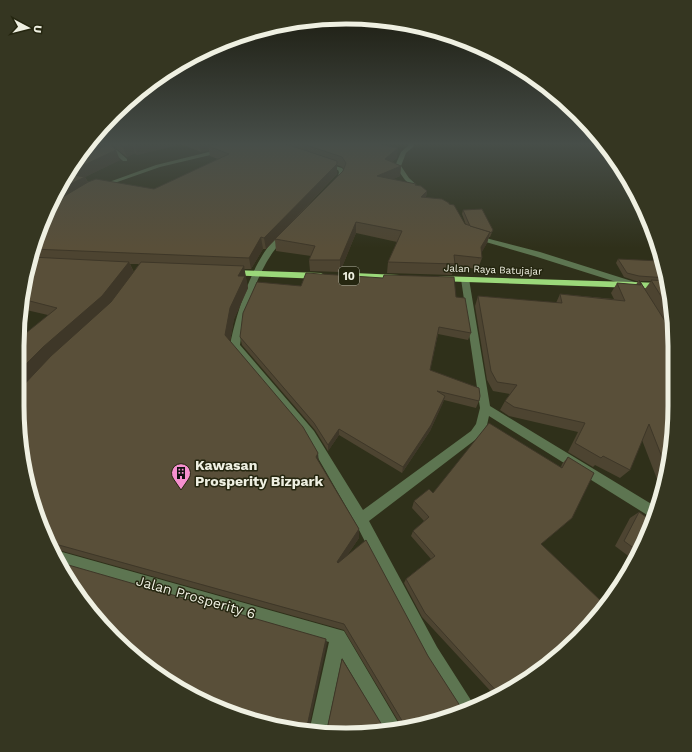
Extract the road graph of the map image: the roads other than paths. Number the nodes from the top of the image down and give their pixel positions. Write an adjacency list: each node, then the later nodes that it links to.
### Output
1 (121, 178): 4 (street)
2 (340, 178): 5 (street)
3 (407, 178): 6 (street)
4 (93, 190)
5 (329, 190)
6 (426, 197)
7 (291, 229): 10 (street)
8 (466, 234): 17 (street)
9 (220, 272): 10 (highway, 10)
10 (258, 274): 11 (highway, 10); 20 (street)
11 (329, 276)
12 (345, 276): 13 (highway, 10)
13 (409, 278)
14 (433, 278): 15 (highway, Jalan Raya Batujajar)
15 (465, 279): 17 (highway, Jalan Raya Batujajar); 18 (street)
16 (663, 287): 17 (highway, Jalan Raya Batujajar)
17 (637, 289)
18 (485, 408): 19 (street); 20 (street)
19 (651, 510)
20 (361, 519): 23 (street)
21 (63, 559): 22 (street, Jalan Prosperity 6)
22 (338, 637): 24 (street); 25 (street)
23 (464, 705)
24 (391, 725)
25 (319, 726)

